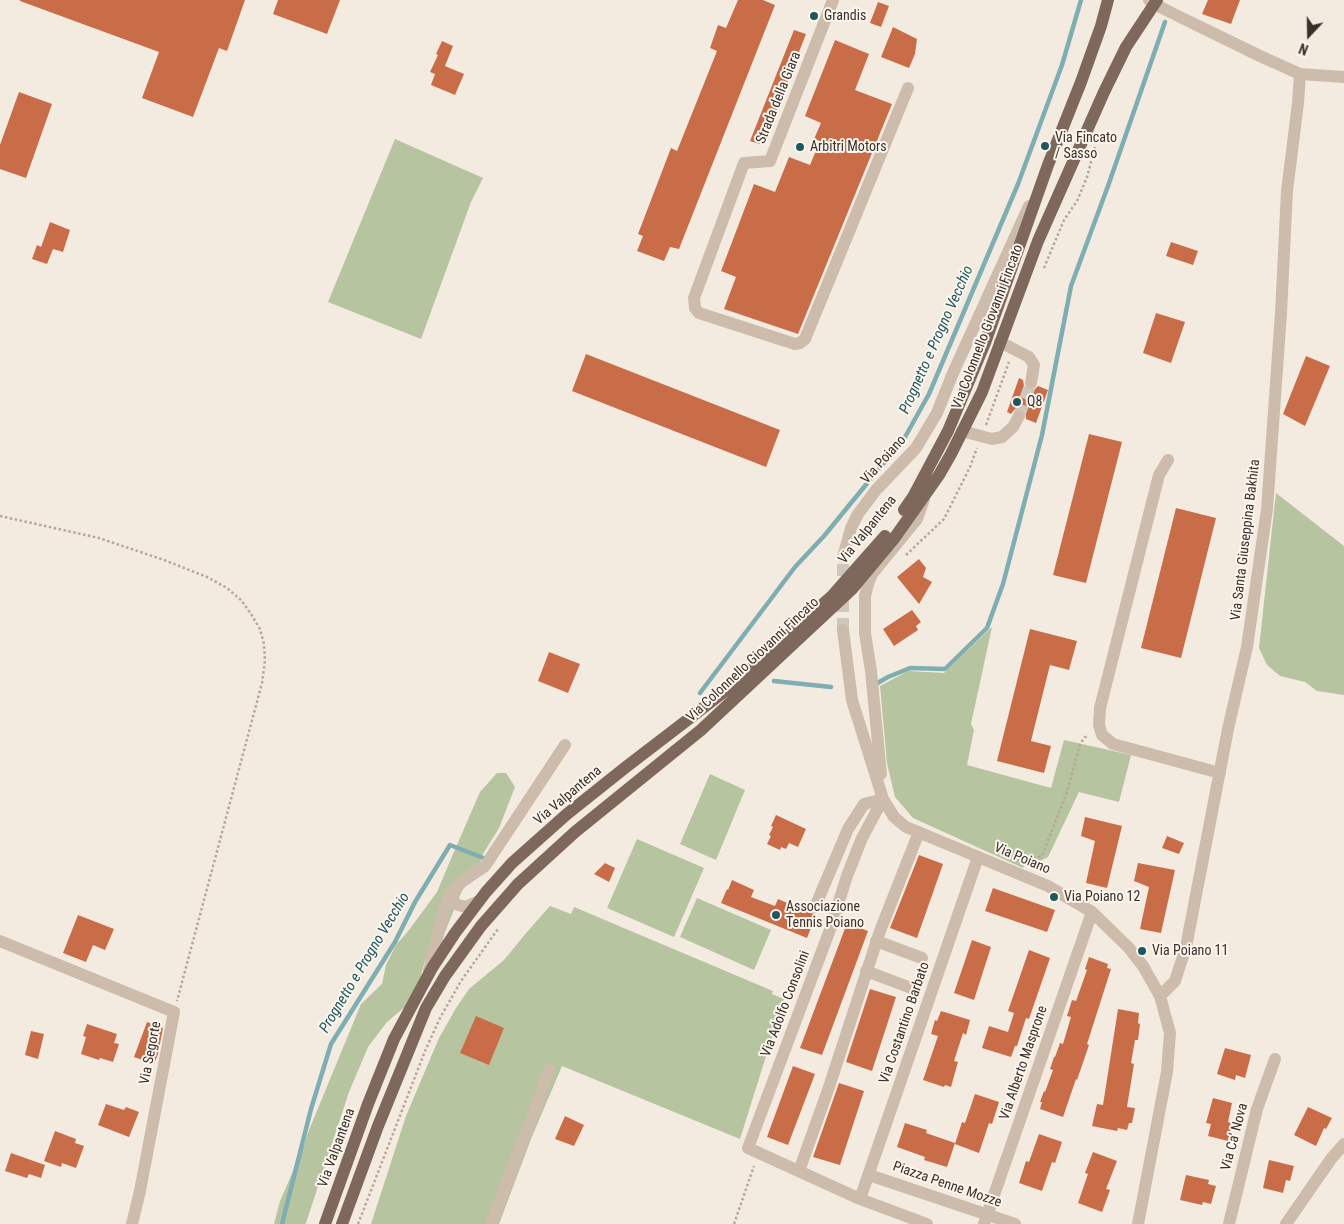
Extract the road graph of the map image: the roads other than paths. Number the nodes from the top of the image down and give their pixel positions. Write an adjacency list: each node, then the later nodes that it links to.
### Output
1 (833, 0): 6 (street, Strada della Giara)
2 (1108, 0): 7 (main road, Via Colonnello Giovanni Fincato)
3 (1153, 1): 4 (street); 8 (main road, Via Colonnello Giovanni Fincato)
4 (1300, 74): 5 (street); 18 (street, Via Santa Giuseppina Bakhita)
5 (1344, 77)
6 (908, 88)
7 (1048, 165): 13 (main road, Via Colonnello Giovanni Fincato); 15 (street, Via Poiano)
8 (1000, 342): 9 (street); 11 (main road, Via Colonnello Giovanni Fincato)
9 (1032, 383)
10 (1019, 416): 11 (street)
11 (962, 431): 14 (main road, Via Colonnello Giovanni Fincato)
12 (1168, 460): 18 (street)
13 (930, 465): 23 (main road, Via Valpantena)
14 (925, 495): 19 (street, Via Poiano); 42 (main road, Via Colonnello Giovanni Fincato)
15 (843, 557)
16 (843, 630): 19 (street, Via Poiano)
17 (565, 745): 22 (street)
18 (1220, 773): 32 (street, Via Santa Giuseppina Bakhita)
19 (884, 799): 20 (street, Via Poiano); 24 (street); 36 (street, Via Adolfo Consolini)
20 (919, 832): 21 (street, Via Poiano); 27 (street)
21 (978, 857): 25 (street, Via Poiano); 37 (street, Via Costantino Barbato)
22 (452, 893): 23 (street); 30 (street)
23 (479, 901): 30 (main road, Via Valpantena)
24 (815, 907)
25 (1092, 912): 32 (street, Via Poiano); 39 (street, Via Alberto Masprone)
26 (0, 941): 40 (street, Via Segorte)
27 (876, 941): 28 (street); 29 (street)
28 (922, 958)
29 (866, 971): 31 (street); 36 (street)
30 (428, 974): 41 (main road, Via Valpantena)
31 (911, 988)
32 (1160, 996): 46 (street, Via Poiano)
33 (1275, 1059): 47 (street, Via Ca' Nova)
34 (550, 1069): 43 (street)
35 (1344, 1144): 48 (street)
36 (799, 1171): 38 (street)
37 (869, 1175): 38 (street, Via Costantino Barbato); 39 (street, Piazza Penne Mozze)
38 (860, 1199): 44 (street)
39 (986, 1219): 45 (street, Piazza Penne Mozze)
40 (132, 1224)
41 (325, 1224)
42 (342, 1224)
43 (491, 1224)
44 (926, 1224)
45 (1015, 1224)
46 (1138, 1224)
47 (1229, 1224)
48 (1286, 1224)

